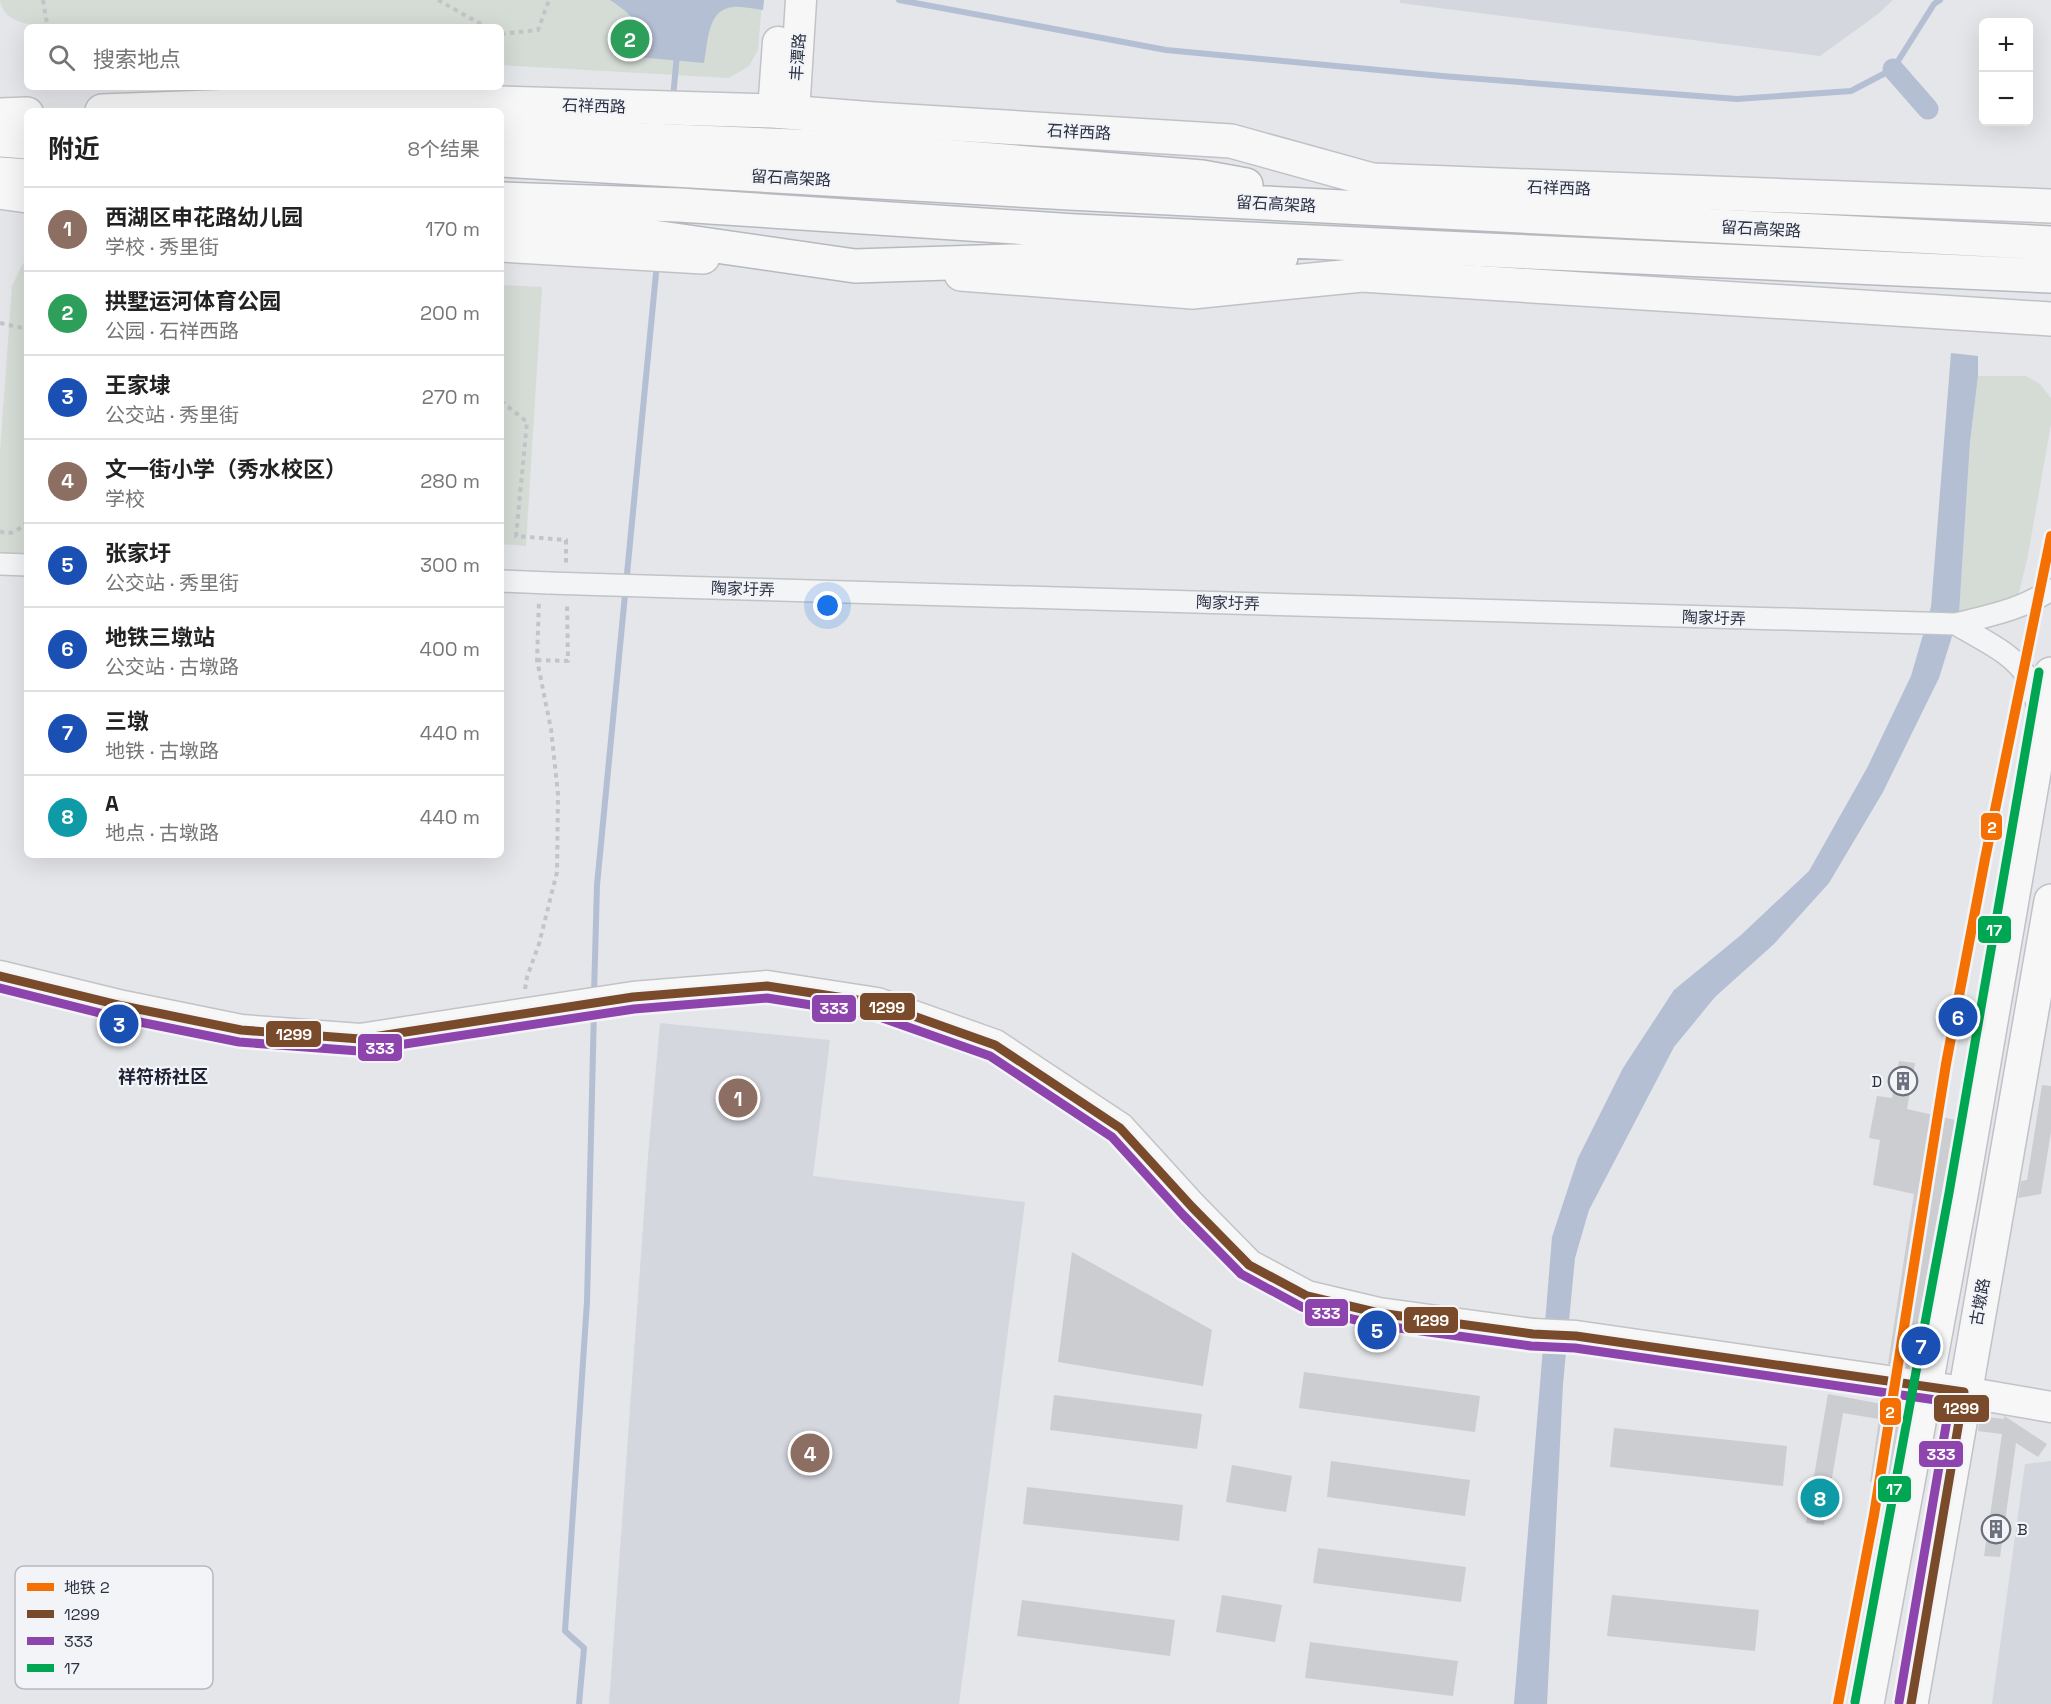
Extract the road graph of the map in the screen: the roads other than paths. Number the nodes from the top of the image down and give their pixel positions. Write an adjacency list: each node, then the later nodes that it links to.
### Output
1 (791, 2): 8 (street, 丰潭路)
2 (398, 100): 3 (main road, 石祥西路); 4 (main road); 5 (main road, 石祥西路)
3 (183, 108)
4 (464, 108)
5 (471, 108)
6 (504, 112): 11 (main road, 石祥西路)
7 (504, 112): 11 (main road)
8 (783, 112): 14 (main road, 石祥西路); 20 (main road, 石祥西路)
9 (24, 114): 10 (main road)
10 (0, 115)
11 (627, 125): 12 (main road); 14 (main road)
12 (504, 134)
13 (0, 140): 15 (main road)
14 (683, 140): 16 (main road, 留石高架路); 20 (main road, 留石高架路); 20 (main road)
15 (24, 142)
16 (504, 160)
17 (0, 174): 18 (main road)
18 (24, 176)
19 (0, 192): 21 (main road)
20 (1378, 195): 23 (main road, 石祥西路); 26 (main road, 留石高架路)
21 (24, 196)
22 (504, 199): 28 (main road, 留石高架路)
23 (2051, 206)
24 (504, 223): 25 (main road)
25 (617, 242): 27 (main road); 29 (main road)
26 (2051, 243)
27 (504, 245)
28 (1387, 245): 29 (main road); 30 (main road, 留石高架路)
29 (855, 266): 31 (main road)
30 (2051, 276)
31 (2051, 319)
32 (0, 564): 33 (street)
33 (24, 565)
34 (504, 581): 36 (street, 陶家圩弄, bridge)
35 (2051, 590): 36 (street, 陶家圩弄)
36 (1956, 624): 38 (street, 陶家圩弄)
37 (2051, 674): 38 (main road)
38 (2043, 722): 41 (main road)
39 (2051, 900): 42 (main road, 古墩路)
40 (0, 976): 41 (street)
41 (1926, 1386): 42 (street); 44 (main road)
42 (1964, 1392): 43 (street); 45 (main road, 古墩路)
43 (2051, 1407)
44 (1867, 1704)
45 (1911, 1704)

